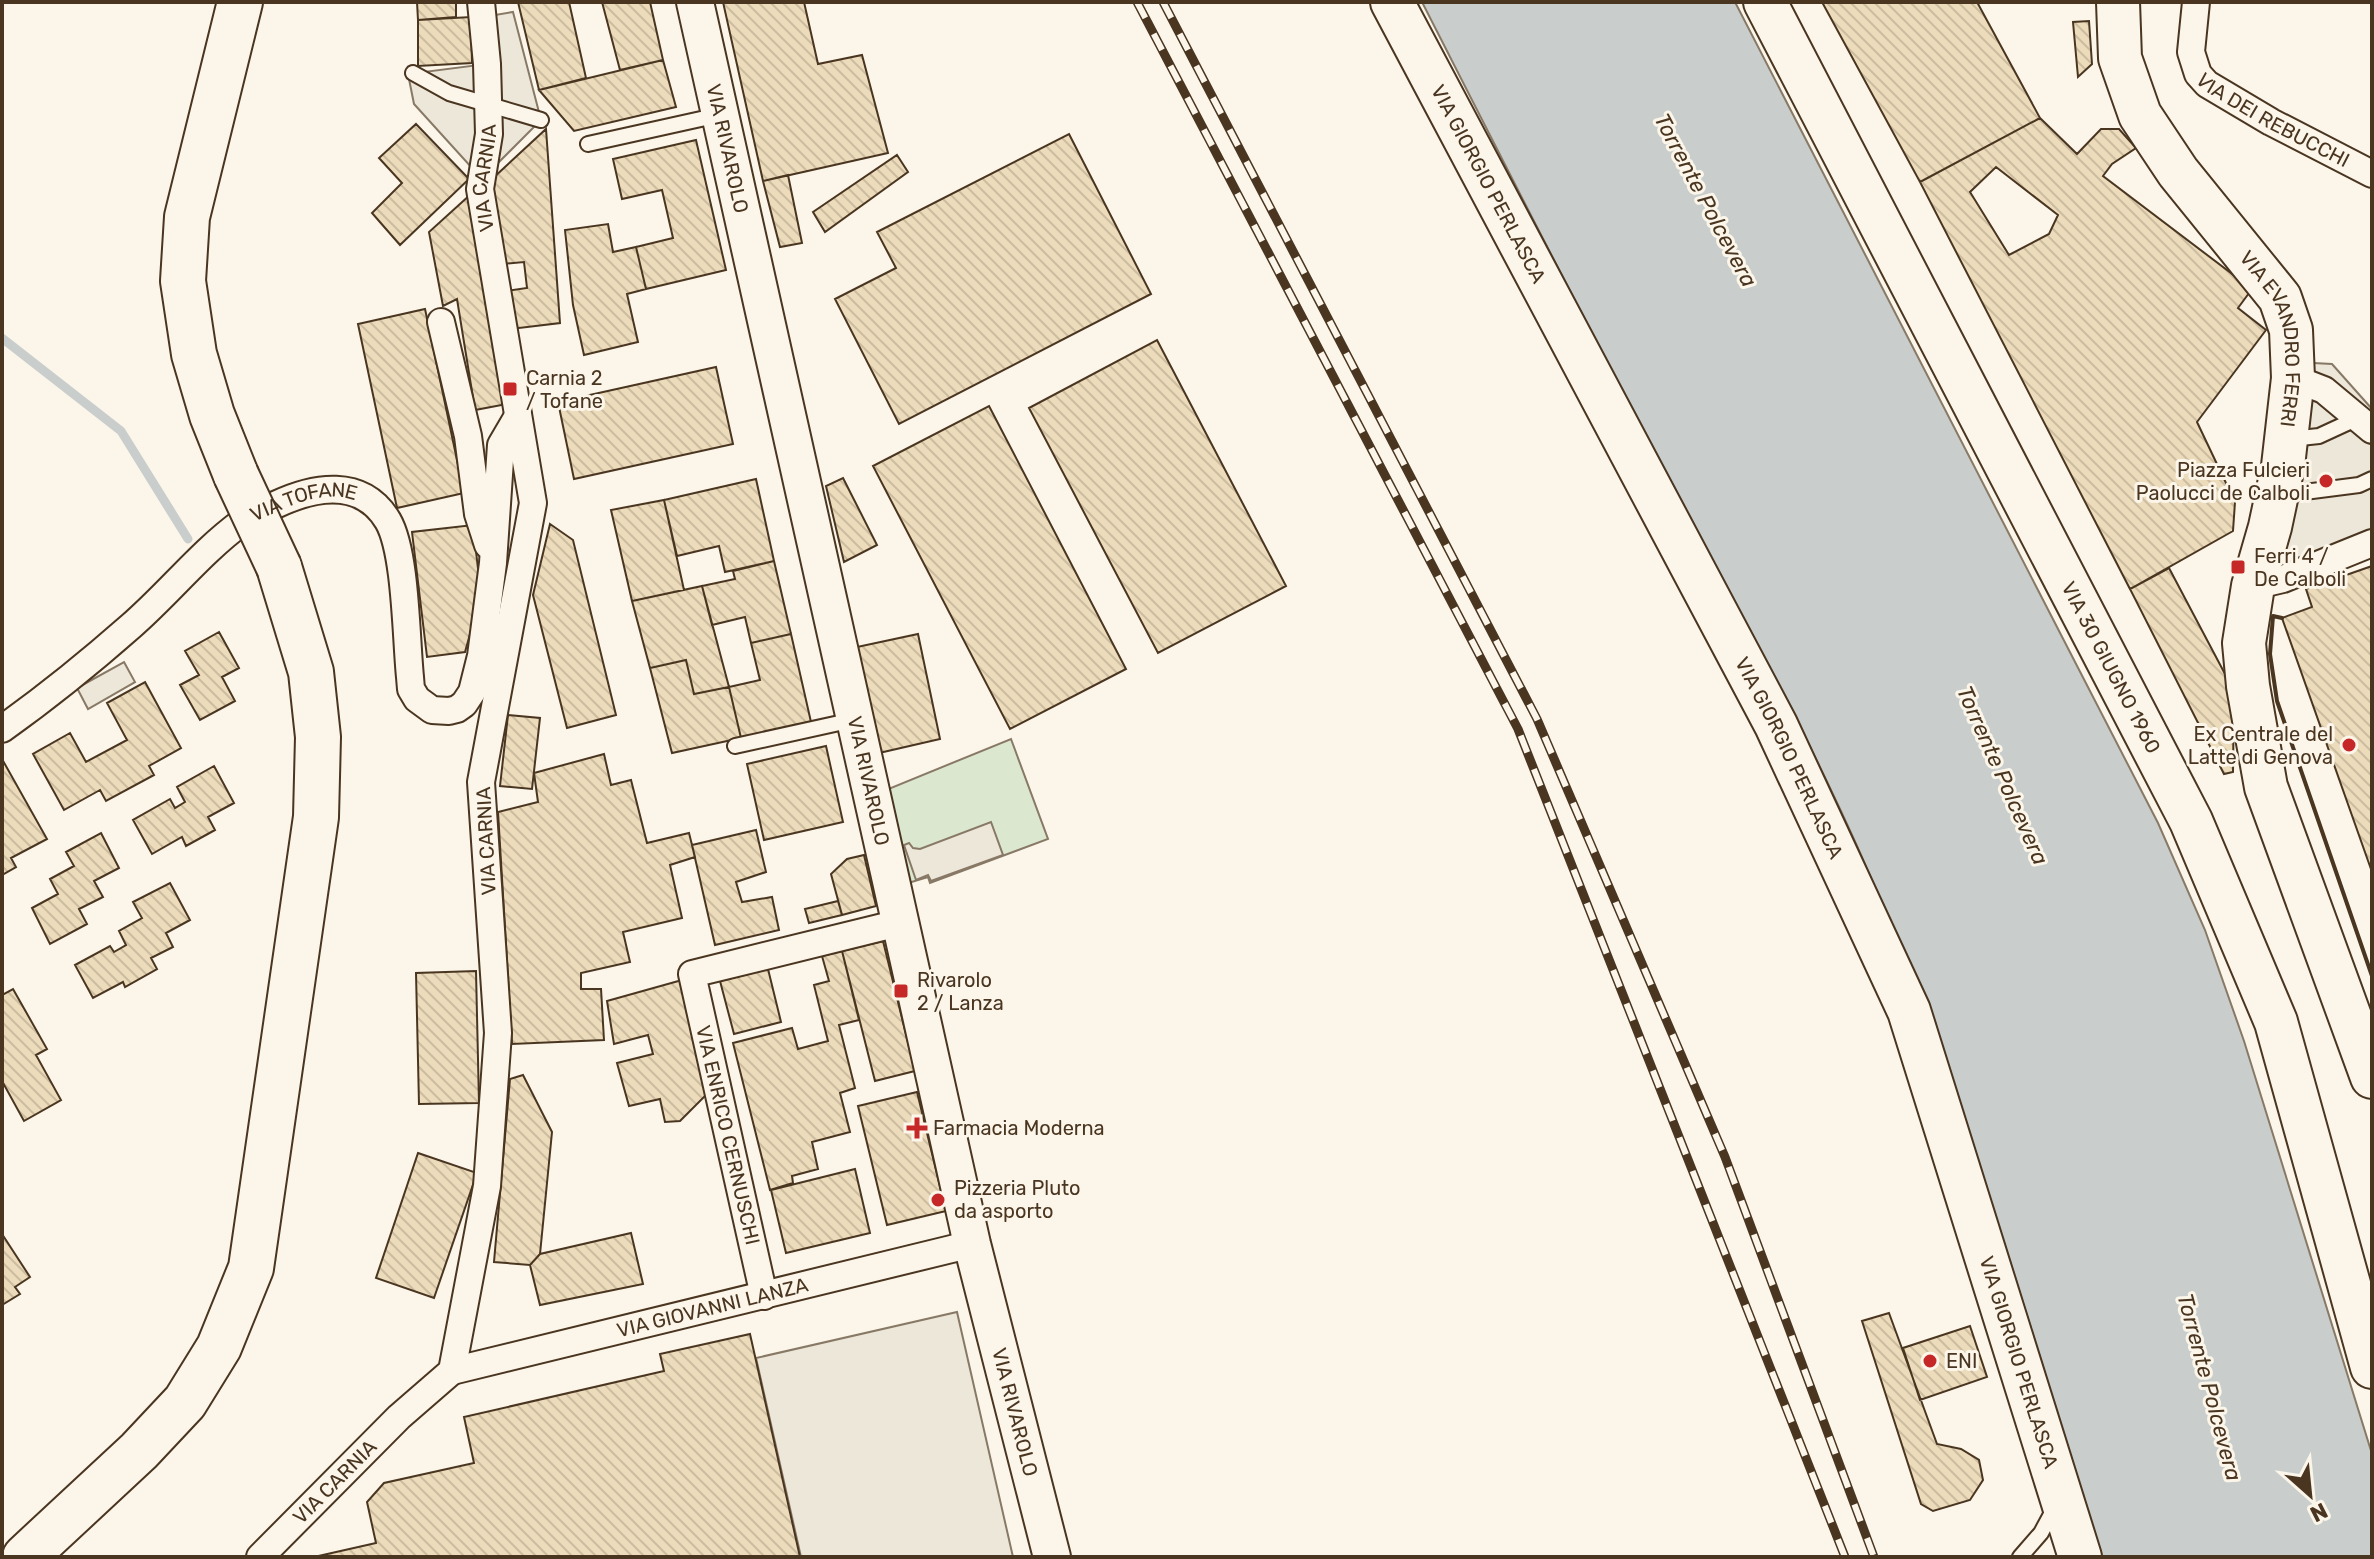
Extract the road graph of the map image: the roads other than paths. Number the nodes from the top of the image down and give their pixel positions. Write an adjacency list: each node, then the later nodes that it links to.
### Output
1 (240, 2): 34 (highway, bridge)
2 (481, 2): 9 (street, VIA CARNIA)
3 (695, 2): 10 (main road, VIA RIVAROLO)
4 (1392, 2): 33 (main road, VIA GIORGIO PERLASCA)
5 (1765, 2): 31 (main road, VIA 30 GIUGNO 1960)
6 (2118, 2): 15 (main road, VIA EVANDRO FERRI)
7 (2196, 2): 13 (street, VIA DEI REBUCCHI)
8 (413, 73): 9 (lane)
9 (488, 103): 11 (lane); 16 (street, VIA CARNIA)
10 (720, 115): 12 (lane); 24 (main road, VIA RIVAROLO)
11 (541, 120)
12 (588, 144)
13 (2372, 174)
14 (441, 322): 22 (street, VIA TOFANE)
15 (2293, 378): 17 (street); 18 (main road, VIA EVANDRO FERRI)
16 (518, 416): 22 (street, VIA TOFANE); 32 (street, VIA CARNIA)
17 (2365, 424): 18 (lane)
18 (2286, 440): 20 (main road, VIA EVANDRO FERRI)
19 (2372, 479): 20 (lane)
20 (2277, 495): 23 (main road, VIA EVANDRO FERRI)
21 (2372, 543): 23 (street)
22 (493, 563): 25 (street, VIA TOFANE)
23 (2253, 586): 28 (main road, VIA EVANDRO FERRI)
24 (853, 720): 26 (lane); 27 (main road, VIA RIVAROLO)
25 (2, 729)
26 (735, 746)
27 (899, 923): 29 (main road, VIA RIVAROLO); 30 (street, VIA ENRICO CERNUSCHI)
28 (2372, 1077)
29 (972, 1244): 30 (street, VIA GIOVANNI LANZA); 36 (main road, VIA RIVAROLO)
30 (764, 1296): 32 (street, VIA GIOVANNI LANZA)
31 (2372, 1367)
32 (452, 1371): 35 (street, VIA CARNIA)
33 (2061, 1492): 37 (lane); 38 (main road, VIA GIORGIO PERLASCA)
34 (25, 1557)
35 (260, 1557)
36 (1052, 1557)
37 (2020, 1557)
38 (2080, 1557)

